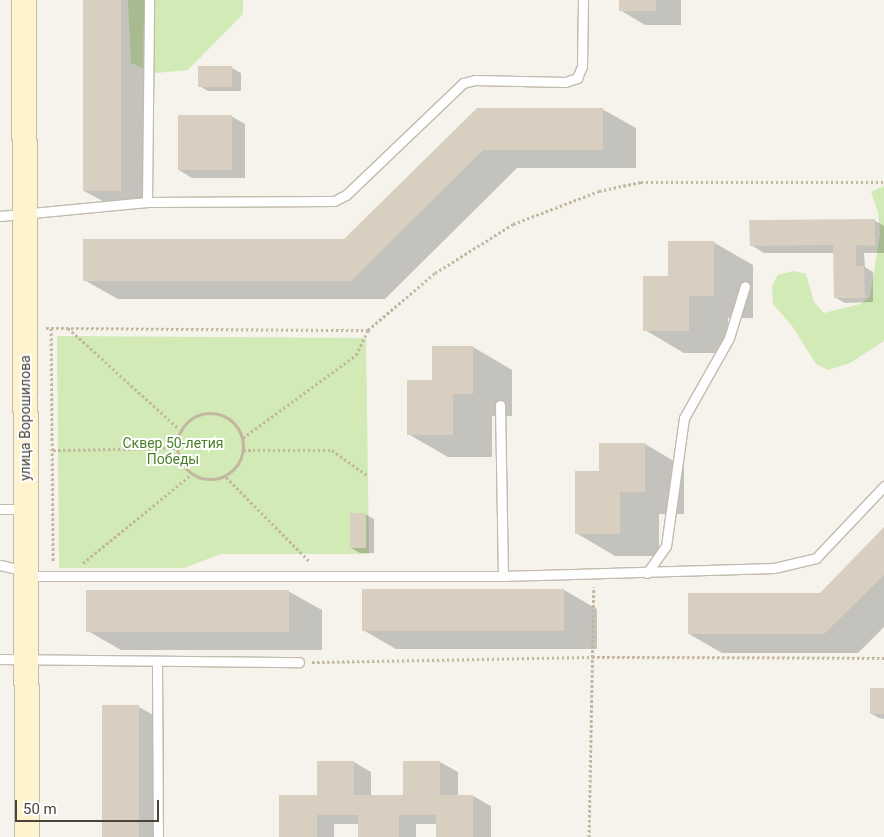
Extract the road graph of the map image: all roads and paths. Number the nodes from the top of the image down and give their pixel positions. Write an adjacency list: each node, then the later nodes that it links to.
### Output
1 (24, 0): 7 (main road, улица Ворошилова)
2 (149, 0): 5 (lane)
3 (583, 0): 5 (lane)
4 (884, 182): 12 (path)
5 (147, 202): 7 (lane)
6 (0, 216): 7 (lane)
7 (25, 216): 9 (main road, улица Ворошилова)
8 (745, 286): 26 (lane)
9 (25, 328): 10 (path); 24 (main road, улица Ворошилова)
10 (51, 328): 11 (path); 17 (path)
11 (68, 328): 12 (path); 14 (path)
12 (368, 330): 15 (path)
13 (500, 405): 32 (lane)
14 (179, 429): 15 (path); 16 (path)
15 (243, 438): 18 (path)
16 (175, 448): 17 (path); 19 (path)
17 (52, 450): 29 (path)
18 (243, 450): 20 (path); 21 (path)
19 (191, 475): 21 (path); 30 (path)
20 (368, 476)
21 (226, 477): 31 (path)
22 (884, 486): 26 (lane)
23 (0, 509): 24 (lane)
24 (26, 509): 28 (main road, улица Ворошилова)
25 (0, 565): 28 (lane)
26 (647, 573): 27 (lane)
27 (594, 574): 32 (lane); 33 (path)
28 (26, 576): 29 (lane); 36 (main road, улица Ворошилова)
29 (53, 576): 30 (lane)
30 (67, 576): 31 (lane)
31 (324, 576): 32 (lane)
32 (503, 576)
33 (592, 658): 34 (path); 38 (path); 41 (path)
34 (884, 658)
35 (0, 659): 36 (lane)
36 (26, 659): 37 (lane); 39 (main road, улица Ворошилова)
37 (157, 661): 38 (lane); 40 (lane)
38 (299, 662)
39 (26, 837)
40 (158, 837)
41 (589, 837)

